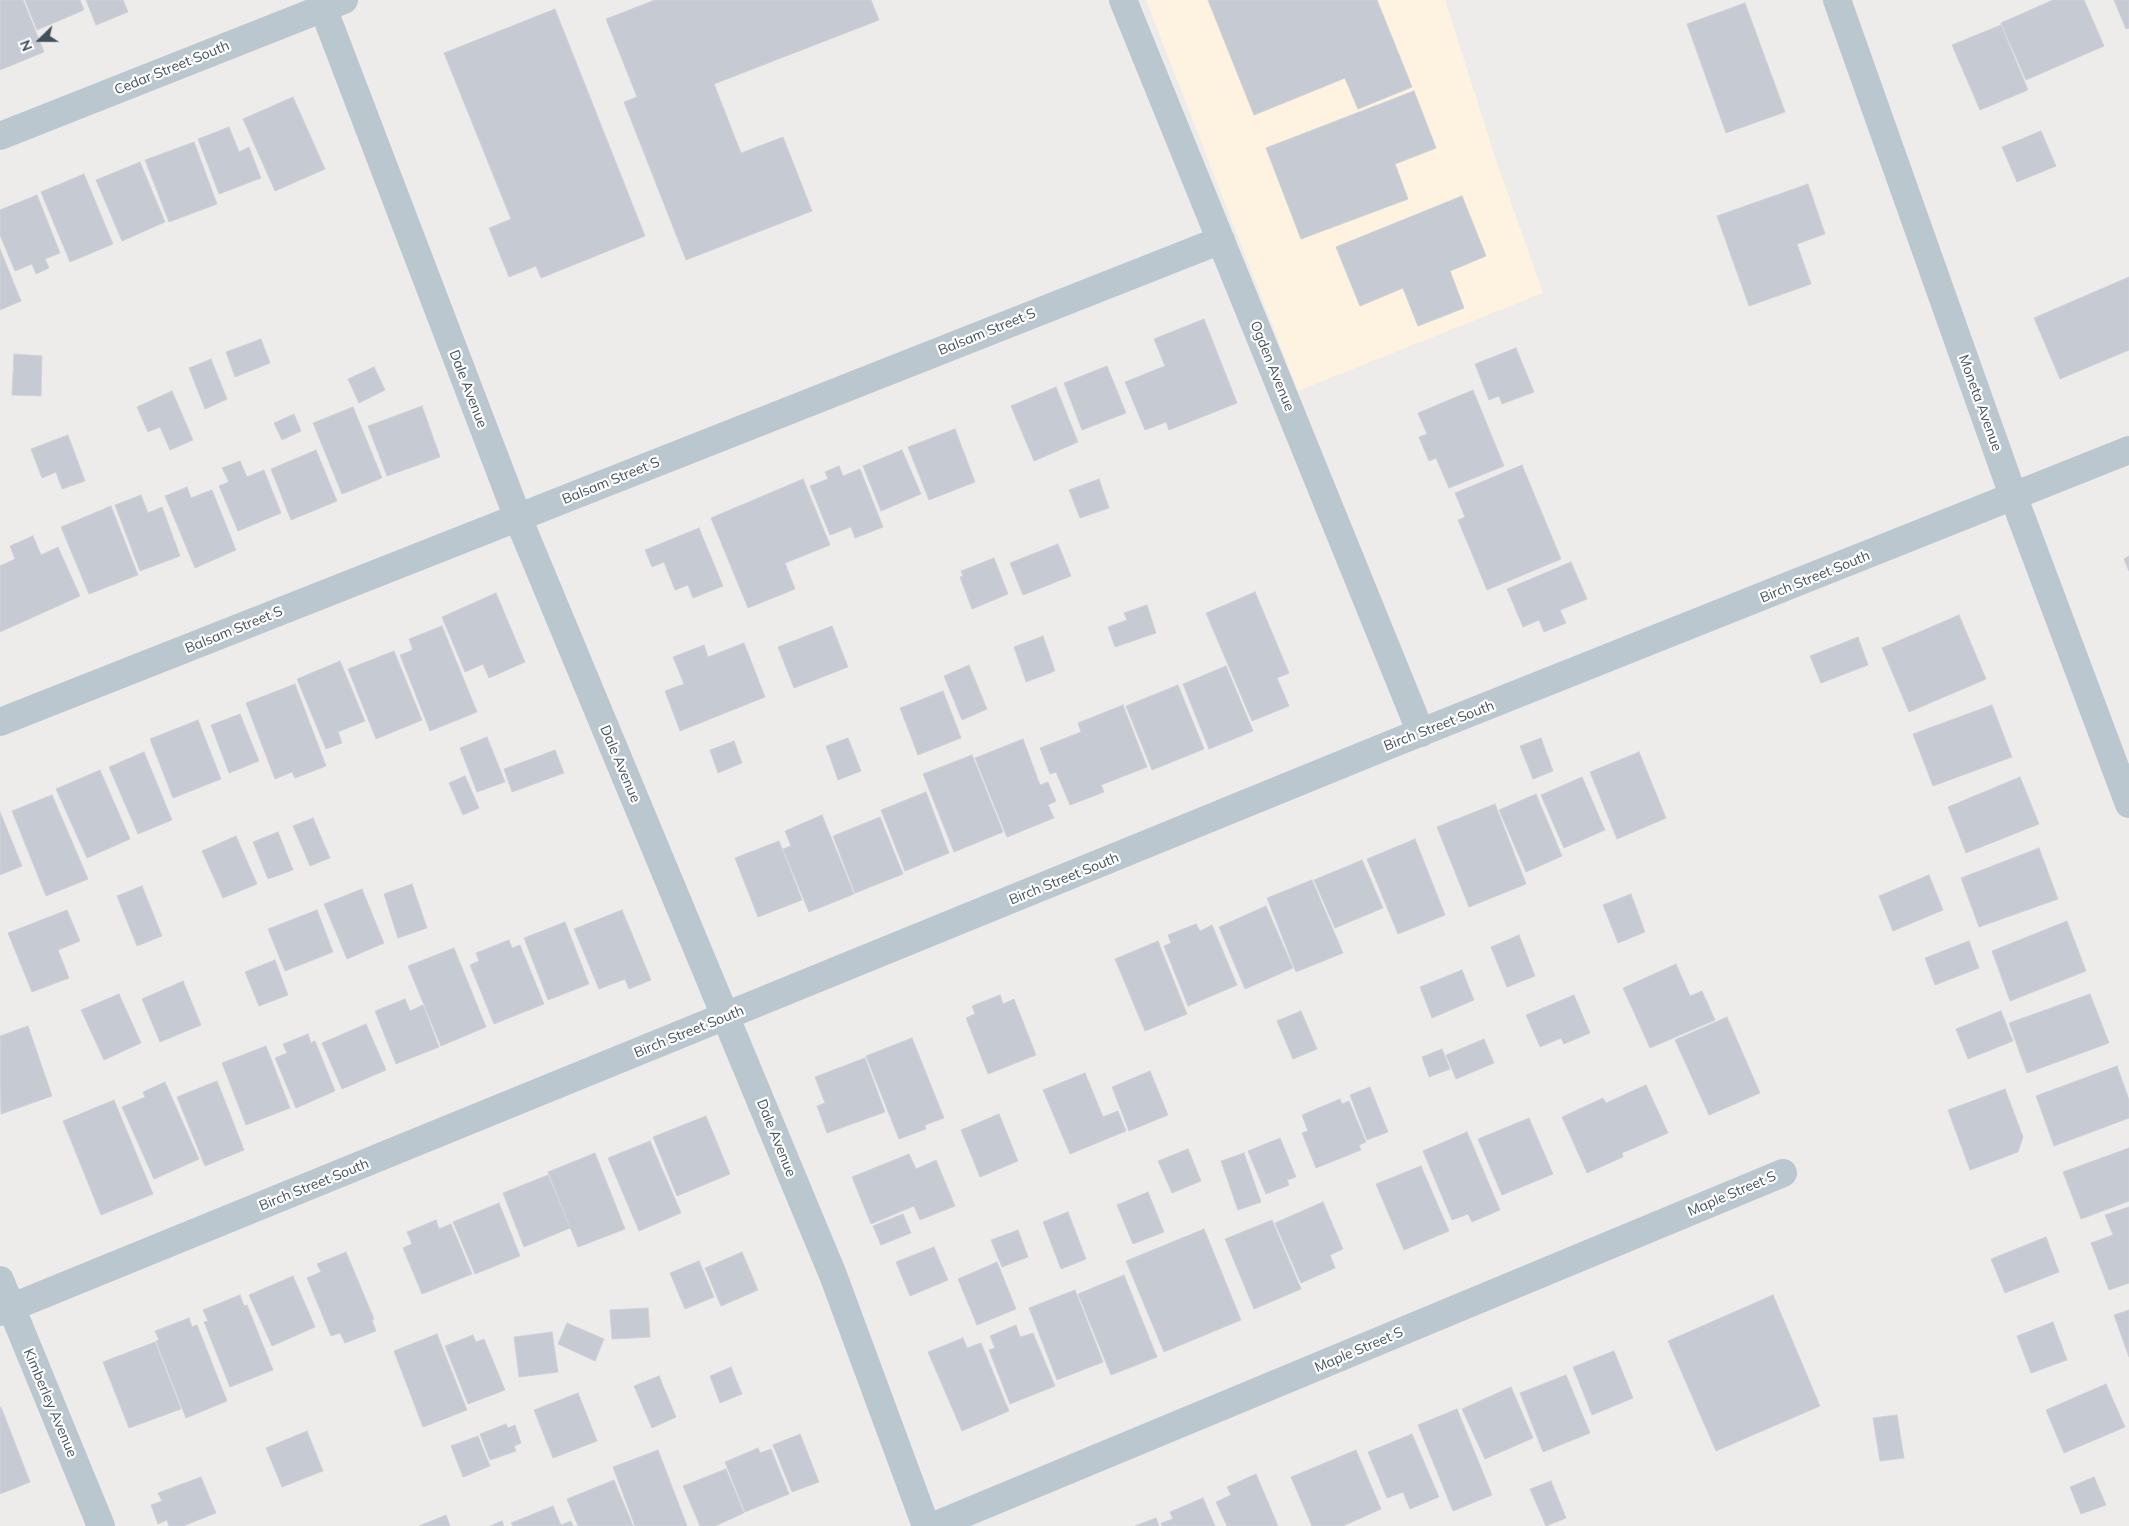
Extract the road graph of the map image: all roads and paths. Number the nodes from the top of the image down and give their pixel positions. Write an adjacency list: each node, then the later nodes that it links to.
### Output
1 (1123, 0): 5 (street, Ogden Avenue)
2 (1837, 0): 7 (street, Moneta Avenue)
3 (329, 3): 4 (street, Cedar Street South); 8 (street, Dale Avenue)
4 (0, 136)
5 (1221, 240): 8 (street, Balsam Street S); 10 (street, Ogden Avenue)
6 (2129, 450): 7 (street, Birch Street South)
7 (2014, 498): 10 (street, Birch Street South); 11 (street, Moneta Avenue)
8 (518, 518): 9 (street, Balsam Street S); 12 (street, Dale Avenue)
9 (0, 722)
10 (1421, 733): 12 (street, Birch Street South)
11 (2129, 804)
12 (726, 1017): 15 (street, Birch Street South); 17 (street, Dale Avenue)
13 (1783, 1173): 18 (street, Maple Street S)
14 (0, 1280): 15 (street, Kimberley Avenue)
15 (5, 1310): 16 (street, Kimberley Avenue)
16 (101, 1526)
17 (926, 1526)
18 (934, 1526)

